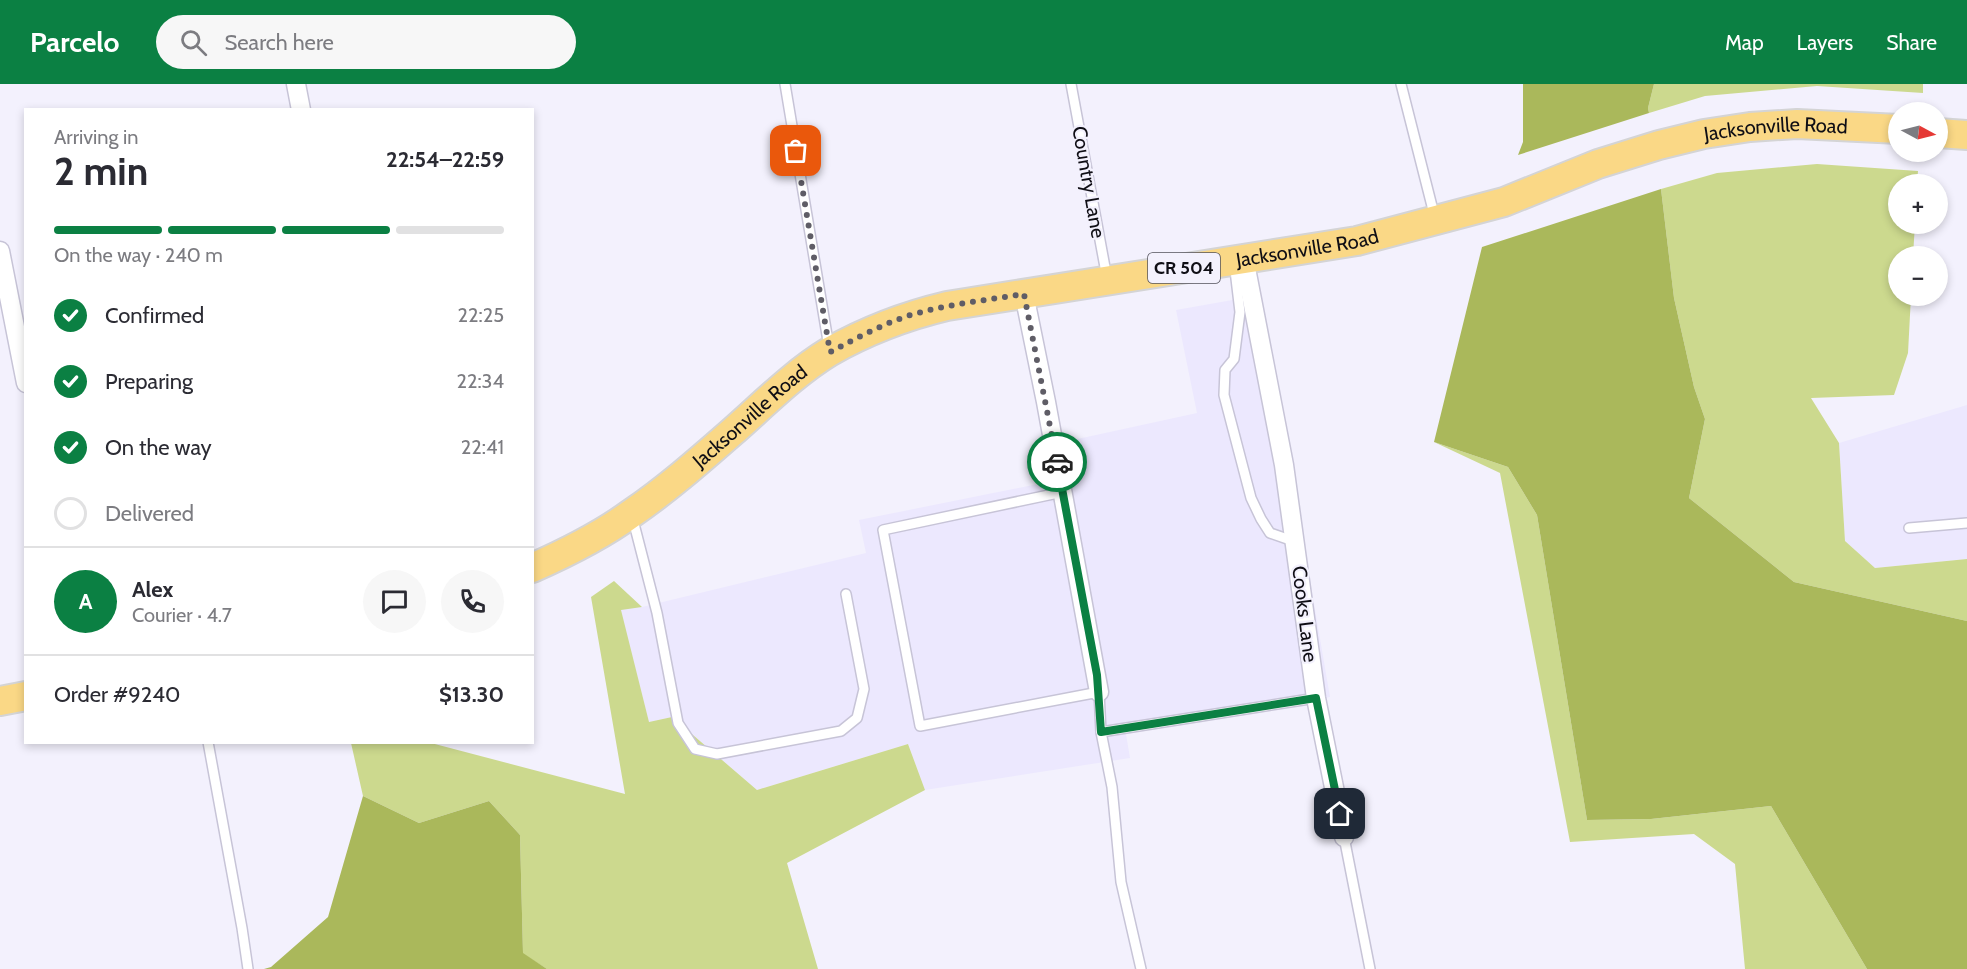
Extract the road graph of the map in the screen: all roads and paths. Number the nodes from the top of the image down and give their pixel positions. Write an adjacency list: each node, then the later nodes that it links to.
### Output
1 (296, 84): 5 (street)
2 (785, 84): 14 (lane)
3 (1071, 84): 12 (lane, Country Lane)
4 (1401, 84): 9 (lane)
5 (301, 108)
6 (1888, 128): 9 (main road, Jacksonville Road / CR 504)
7 (1948, 134): 8 (main road)
8 (1967, 135)
9 (1435, 220): 11 (main road, Jacksonville Road / CR 504)
10 (0, 251): 15 (street)
11 (1239, 259): 12 (main road, Jacksonville Road / CR 504); 20 (street, Cooks Lane); 20 (lane)
12 (1107, 280): 13 (main road, Jacksonville Road / CR 504)
13 (1024, 294): 14 (main road, Jacksonville Road / CR 504); 16 (street)
14 (830, 352): 17 (main road, Jacksonville Road / CR 504)
15 (24, 373)
16 (1063, 492): 23 (street); 23 (lane)
17 (631, 514): 21 (main road, Jacksonville Road / CR 504); 22 (lane)
18 (1967, 523): 19 (lane)
19 (1909, 528)
20 (1296, 542): 25 (street, Cooks Lane)
21 (534, 567)
22 (846, 594)
23 (1099, 692): 27 (lane)
24 (24, 696): 26 (main road)
25 (1316, 698): 27 (lane); 29 (street, Cooks Lane)
26 (0, 701)
27 (1101, 732): 31 (lane)
28 (208, 744): 30 (lane)
29 (1344, 837): 32 (lane, Cooks Lane)
30 (248, 969)
31 (1141, 969)
32 (1371, 969)

